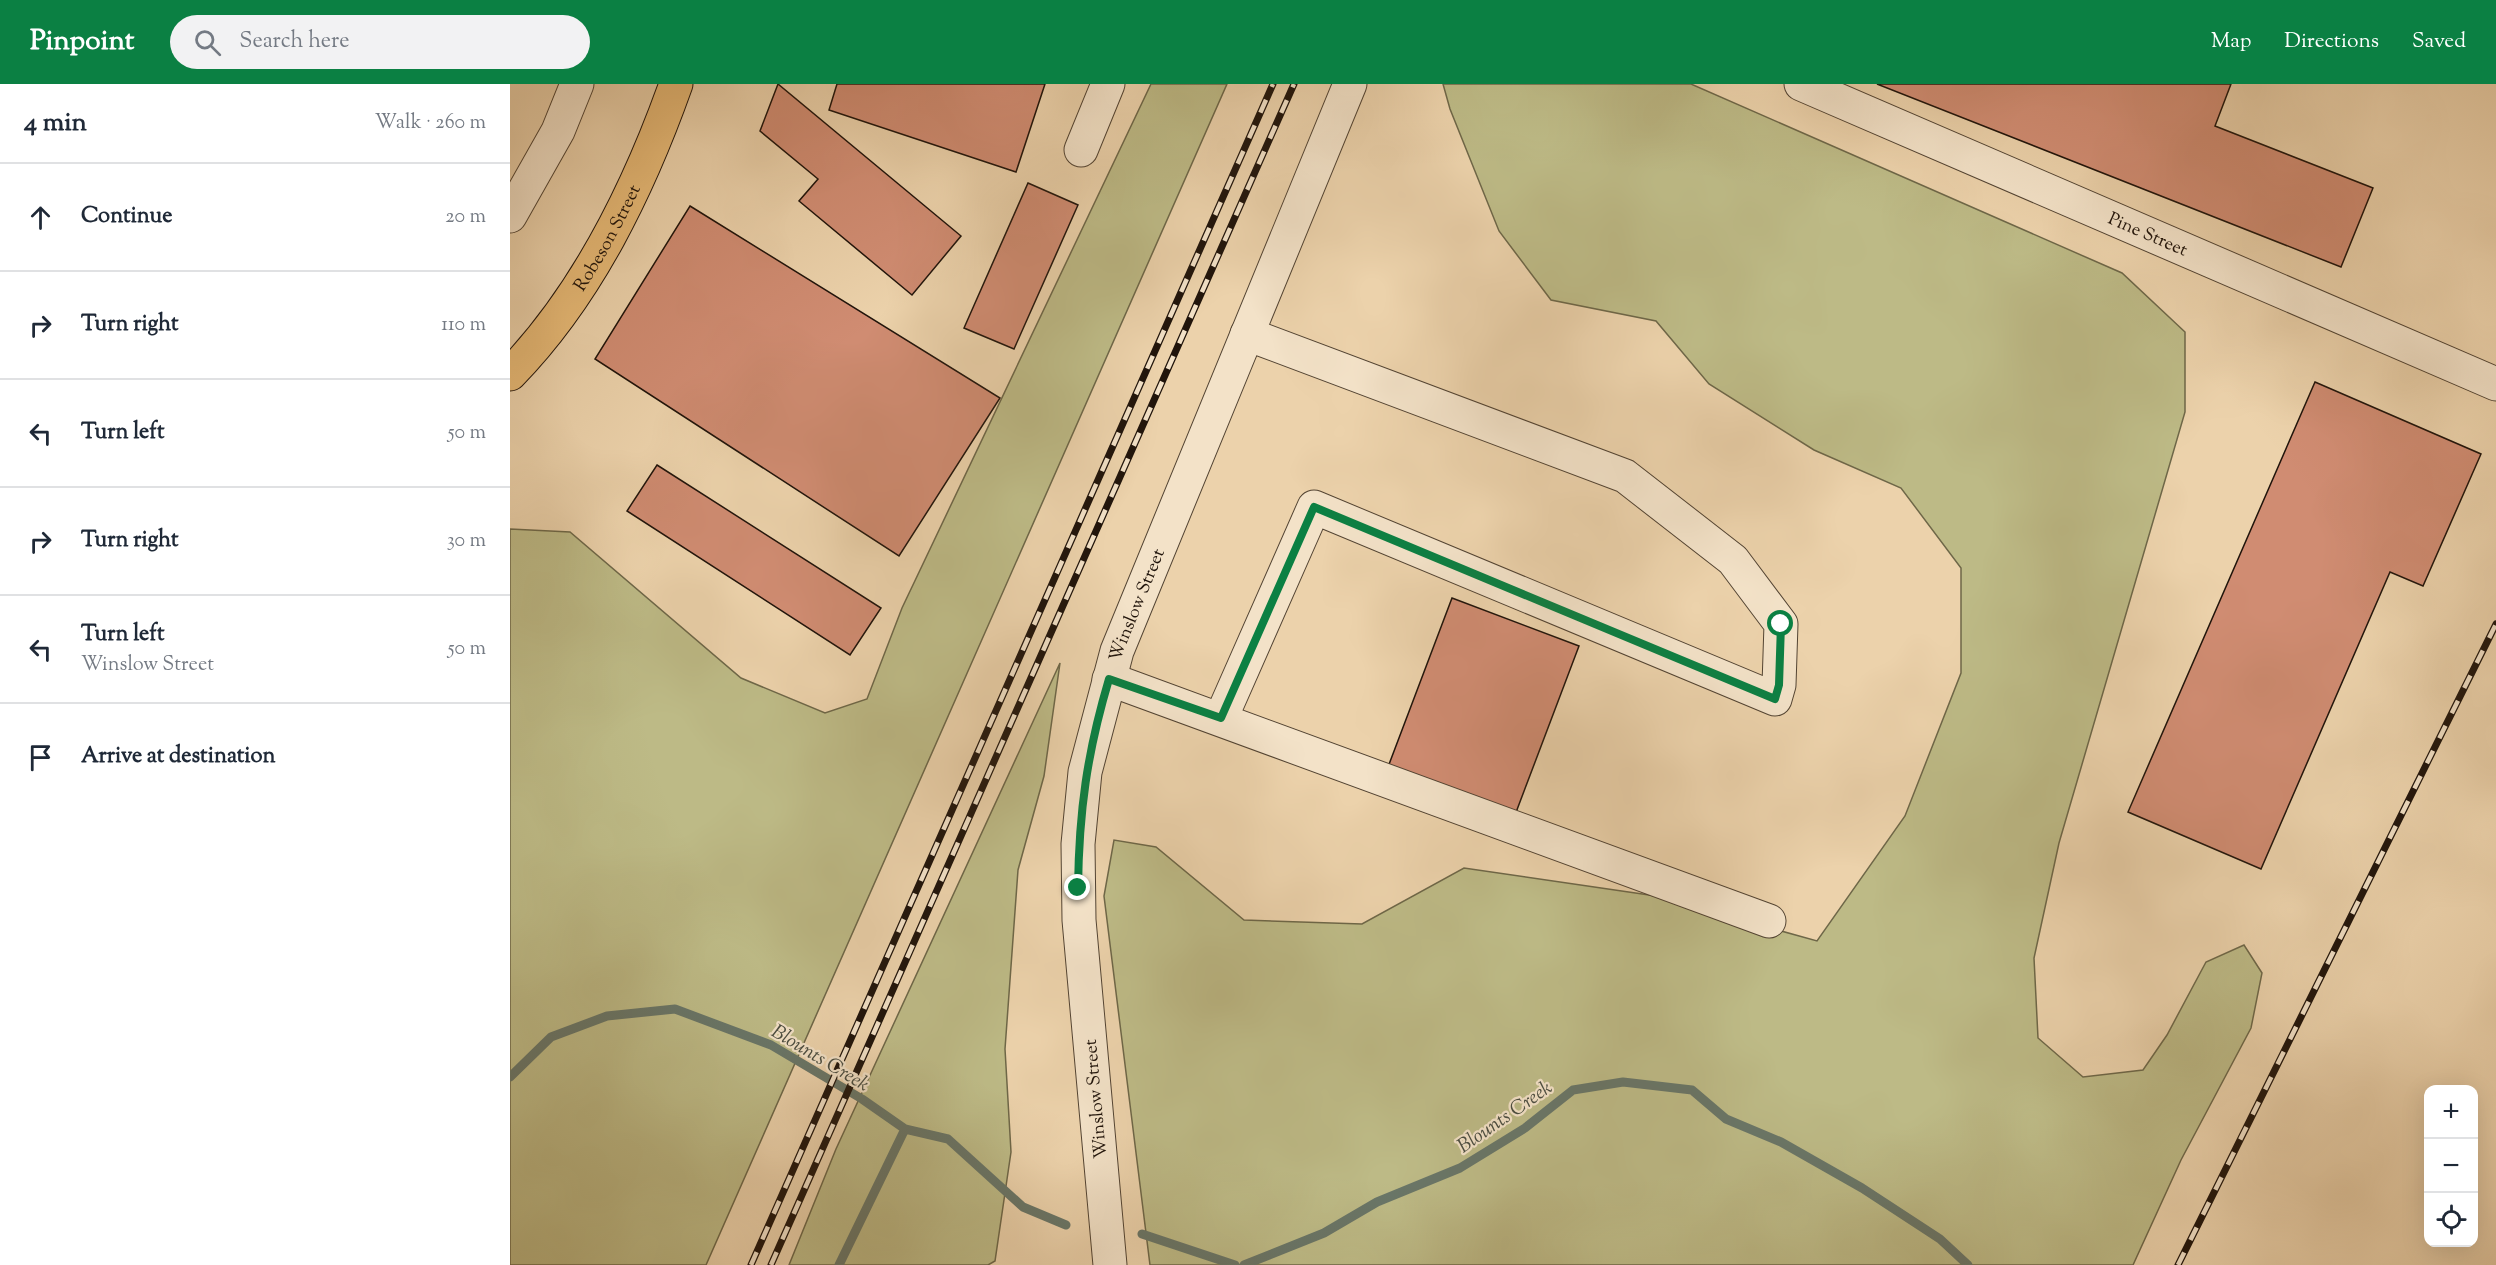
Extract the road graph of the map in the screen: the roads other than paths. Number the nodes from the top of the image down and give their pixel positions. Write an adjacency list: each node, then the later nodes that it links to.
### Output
1 (577, 84): 7 (street)
2 (676, 84): 9 (main road, Robeson Street)
3 (1108, 84): 6 (street)
4 (1350, 84): 8 (street, Winslow Street)
5 (1801, 84): 10 (street, Pine Street)
6 (1081, 150)
7 (510, 216)
8 (1247, 334): 11 (street, Winslow Street); 12 (street)
9 (510, 374)
10 (2496, 384)
11 (1109, 679): 12 (street); 14 (street, Winslow Street)
12 (1221, 718): 13 (street)
13 (1769, 921)
14 (1110, 1265)

